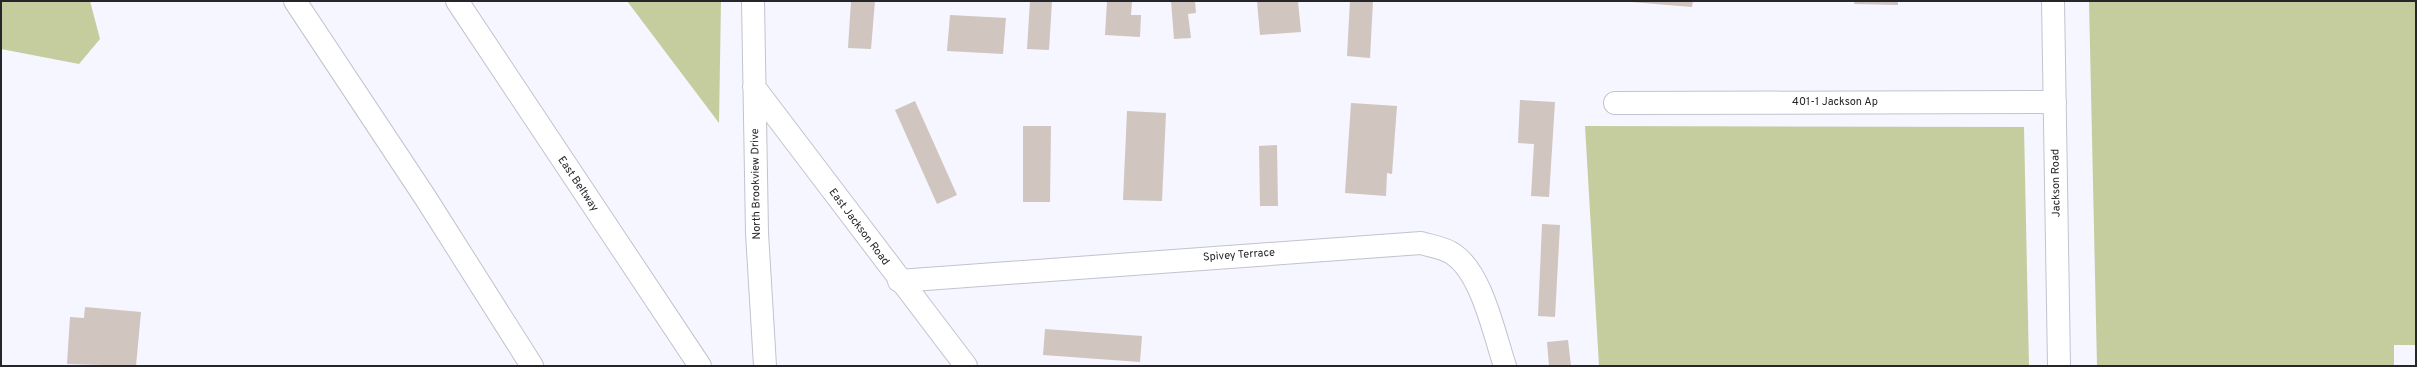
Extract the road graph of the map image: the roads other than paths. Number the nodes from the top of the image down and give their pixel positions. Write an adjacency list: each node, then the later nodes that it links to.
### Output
1 (294, 1): 9 (main road)
2 (457, 1): 10 (main road, East Beltway)
3 (753, 1): 5 (main road, North Brookview Drive)
4 (2053, 1): 6 (main road, Jackson Road)
5 (754, 87): 8 (main road, East Jackson Road); 11 (main road, North Brookview Drive)
6 (2055, 102): 7 (main road, 401-1 Jackson Ap); 14 (main road, Jackson Road)
7 (1615, 103)
8 (899, 280): 12 (main road, East Jackson Road); 13 (main road, Spivey Terrace)
9 (532, 366)
10 (700, 366)
11 (765, 366)
12 (966, 366)
13 (1505, 366)
14 (2059, 366)

